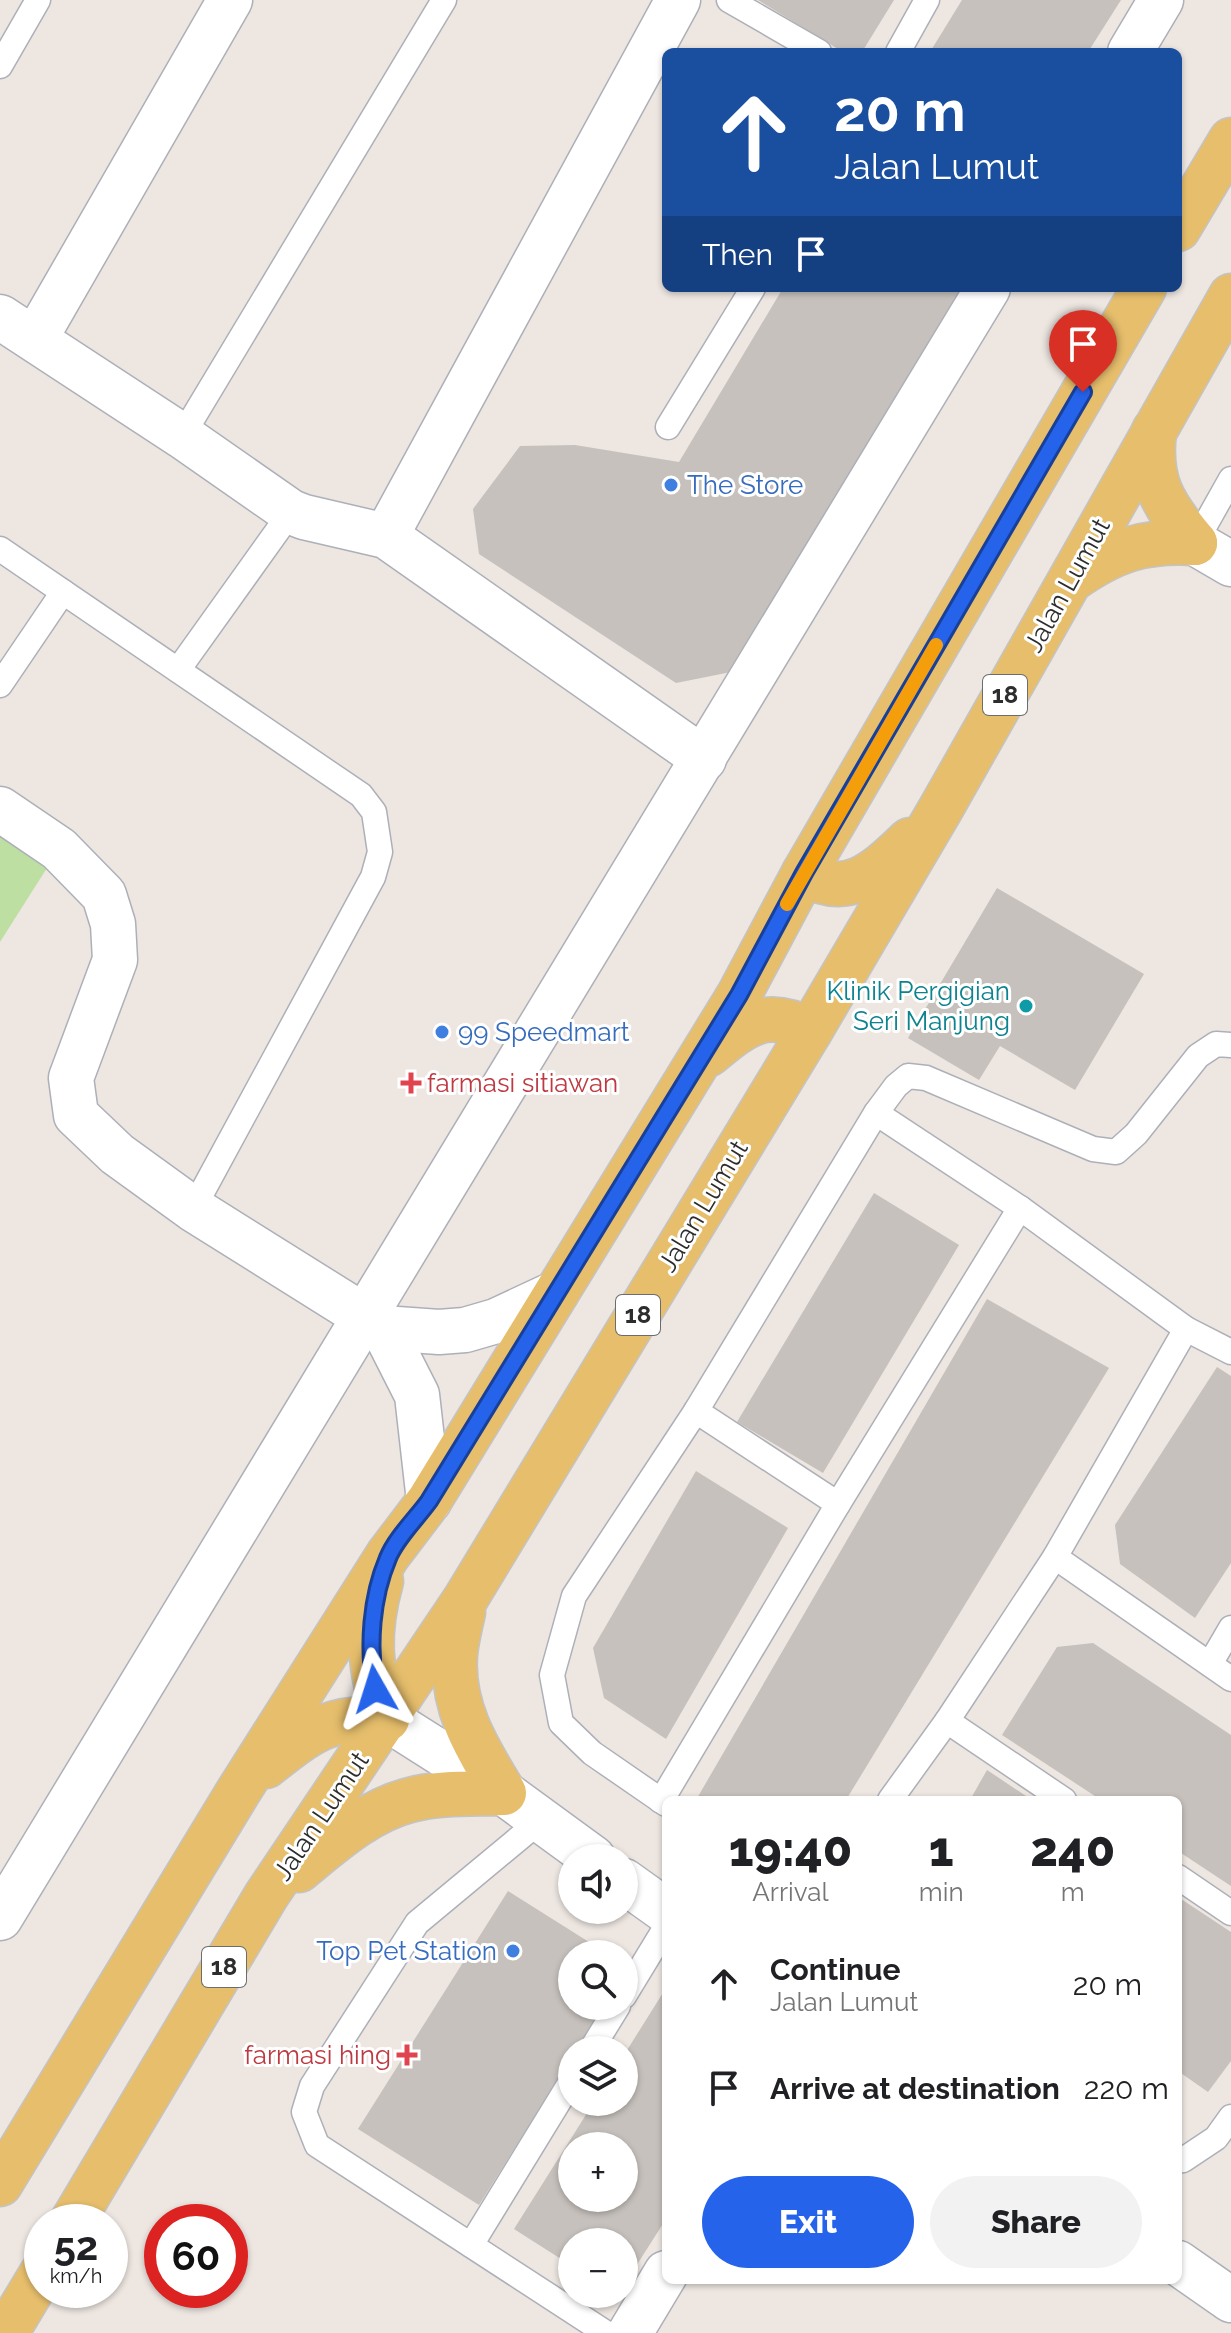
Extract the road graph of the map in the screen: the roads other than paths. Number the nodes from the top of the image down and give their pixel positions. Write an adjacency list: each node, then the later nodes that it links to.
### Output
1 (38, 0): 11 (lane)
2 (230, 0): 18 (street)
3 (444, 0): 21 (lane)
4 (678, 0): 24 (street)
5 (729, 0): 8 (lane)
6 (927, 0): 9 (lane)
7 (1161, 0): 10 (street)
8 (812, 48)
9 (900, 48)
10 (1132, 48)
11 (0, 66)
12 (1231, 140): 13 (main road)
13 (1182, 222)
14 (751, 292): 19 (lane)
15 (986, 292): 31 (street)
16 (1142, 292): 34 (main road)
17 (1231, 296): 20 (main road, Jalan Lumut / 18)
18 (17, 328): 21 (street)
19 (668, 427)
20 (1154, 431): 26 (main road); 27 (main road, Jalan Lumut / 18)
21 (182, 436): 23 (street)
22 (1231, 479): 26 (lane)
23 (291, 512): 24 (street); 29 (lane)
24 (386, 536): 31 (street)
25 (0, 549): 28 (lane)
26 (1213, 554): 27 (main road)
27 (1070, 580): 33 (main road, Jalan Lumut / 18)
28 (63, 592): 29 (lane); 30 (lane)
29 (178, 670): 40 (lane)
30 (0, 685)
31 (704, 759): 42 (street)
32 (0, 809): 40 (street)
33 (940, 810): 34 (main road); 35 (main road, Jalan Lumut / 18)
34 (804, 873): 37 (main road)
35 (810, 1031): 37 (main road); 50 (main road, Jalan Lumut / 18)
36 (1231, 1045): 38 (lane)
37 (671, 1107): 41 (main road)
38 (876, 1113): 39 (lane); 45 (lane)
39 (1020, 1208): 43 (lane); 47 (lane)
40 (193, 1209): 42 (street)
41 (556, 1293): 42 (street); 46 (main road)
42 (374, 1323): 46 (street); 69 (street)
43 (1186, 1329): 44 (lane); 49 (lane)
44 (1231, 1352)
45 (696, 1411): 47 (lane); 61 (lane)
46 (429, 1501): 48 (main road)
47 (838, 1504): 58 (lane)
48 (388, 1555): 54 (main road); 56 (main road)
49 (1055, 1557): 52 (lane); 55 (lane)
50 (466, 1598): 54 (main road, Jalan Lumut / 18); 57 (main road)
51 (1231, 1628): 52 (lane)
52 (1210, 1664): 53 (lane)
53 (1231, 1679)
54 (387, 1719): 56 (main road); 57 (street); 66 (main road, Jalan Lumut / 18)
55 (947, 1721): 59 (lane); 60 (lane)
56 (238, 1792): 75 (main road)
57 (504, 1793): 62 (street); 66 (main road)
58 (668, 1796)
59 (893, 1796)
60 (1058, 1796)
61 (662, 1801)
62 (541, 1820): 63 (street); 77 (lane)
63 (574, 1844)
64 (1182, 1880): 68 (lane)
65 (638, 1891): 67 (street)
66 (266, 1896): 76 (main road, Jalan Lumut / 18)
67 (662, 1908)
68 (1231, 1913)
69 (0, 1918)
70 (662, 1934): 71 (lane)
71 (638, 1973)
72 (558, 2103): 77 (lane)
73 (1231, 2117): 74 (lane)
74 (1182, 2159)
75 (0, 2184)
76 (83, 2204)
77 (471, 2245): 83 (lane)
78 (1182, 2266): 80 (street)
79 (662, 2280): 84 (street)
80 (1231, 2300)
81 (24, 2303): 82 (main road)
82 (6, 2333)
83 (606, 2333)
84 (630, 2333)

